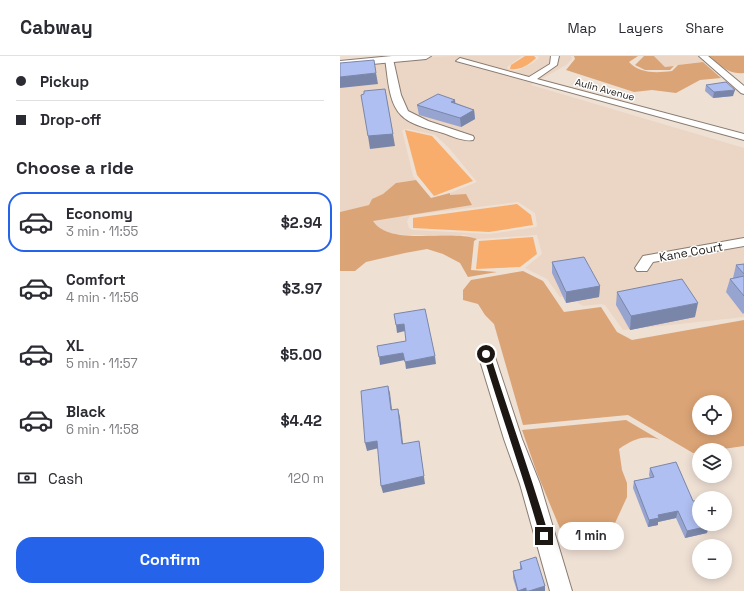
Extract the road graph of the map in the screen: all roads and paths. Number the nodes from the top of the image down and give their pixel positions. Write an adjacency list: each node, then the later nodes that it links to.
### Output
1 (418, 56): 2 (main road); 6 (main road)
2 (426, 56)
3 (554, 56): 11 (street)
4 (703, 56): 10 (street)
5 (365, 59): 6 (main road); 8 (main road)
6 (388, 59): 14 (street)
7 (460, 61): 11 (street, Aulin Avenue)
8 (340, 64)
9 (744, 77): 10 (street)
10 (730, 78): 12 (street)
11 (530, 80): 13 (street, Aulin Avenue)
12 (744, 91)
13 (744, 137)
14 (469, 138)
15 (744, 242): 16 (street, Kane Court)
16 (642, 268)
17 (486, 354): 18 (street)
18 (561, 591)

